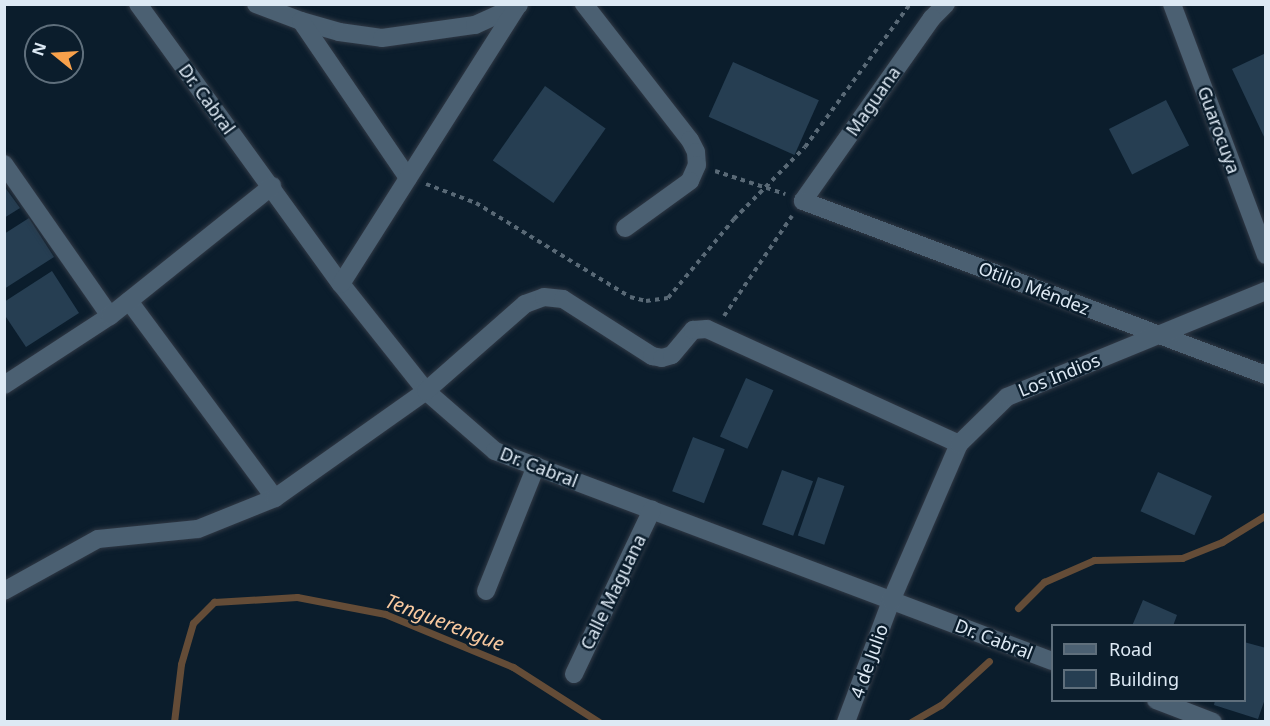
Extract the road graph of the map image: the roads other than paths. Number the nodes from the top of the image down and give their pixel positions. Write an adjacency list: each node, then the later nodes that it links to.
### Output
1 (138, 4): 10 (street, Dr. Cabral)
2 (256, 4): 7 (street)
3 (584, 4): 12 (street)
4 (946, 4): 11 (street, Maguana)
5 (1172, 4): 13 (street, Guarocuya)
6 (519, 5): 7 (street); 9 (street)
7 (301, 21): 9 (street)
8 (4, 164): 17 (street)
9 (408, 178): 14 (street)
10 (272, 186): 14 (street, Dr. Cabral); 16 (street)
11 (803, 201): 18 (street, Otilio Méndez)
12 (625, 228)
13 (1266, 255)
14 (341, 284): 21 (street, Dr. Cabral)
15 (1266, 291): 18 (street, Los Indios)
16 (129, 301): 17 (street); 24 (street)
17 (110, 316): 20 (street)
18 (1159, 335): 19 (street, Otilio Méndez); 22 (street, Los Indios)
19 (1266, 375)
20 (4, 385)
21 (426, 392): 22 (street); 23 (street, Dr. Cabral); 24 (street)
22 (959, 444): 28 (street, Los Indios)
23 (536, 466): 25 (street, Dr. Cabral); 27 (street)
24 (275, 498): 26 (street)
25 (652, 510): 28 (street, Dr. Cabral); 30 (street, Calle Maguana)
26 (4, 591)
27 (486, 591)
28 (891, 601): 29 (street, Dr. Cabral); 33 (street, 4 de Julio)
29 (1051, 660)
30 (574, 674)
31 (1160, 702): 32 (street)
32 (1201, 720)
33 (846, 722)

